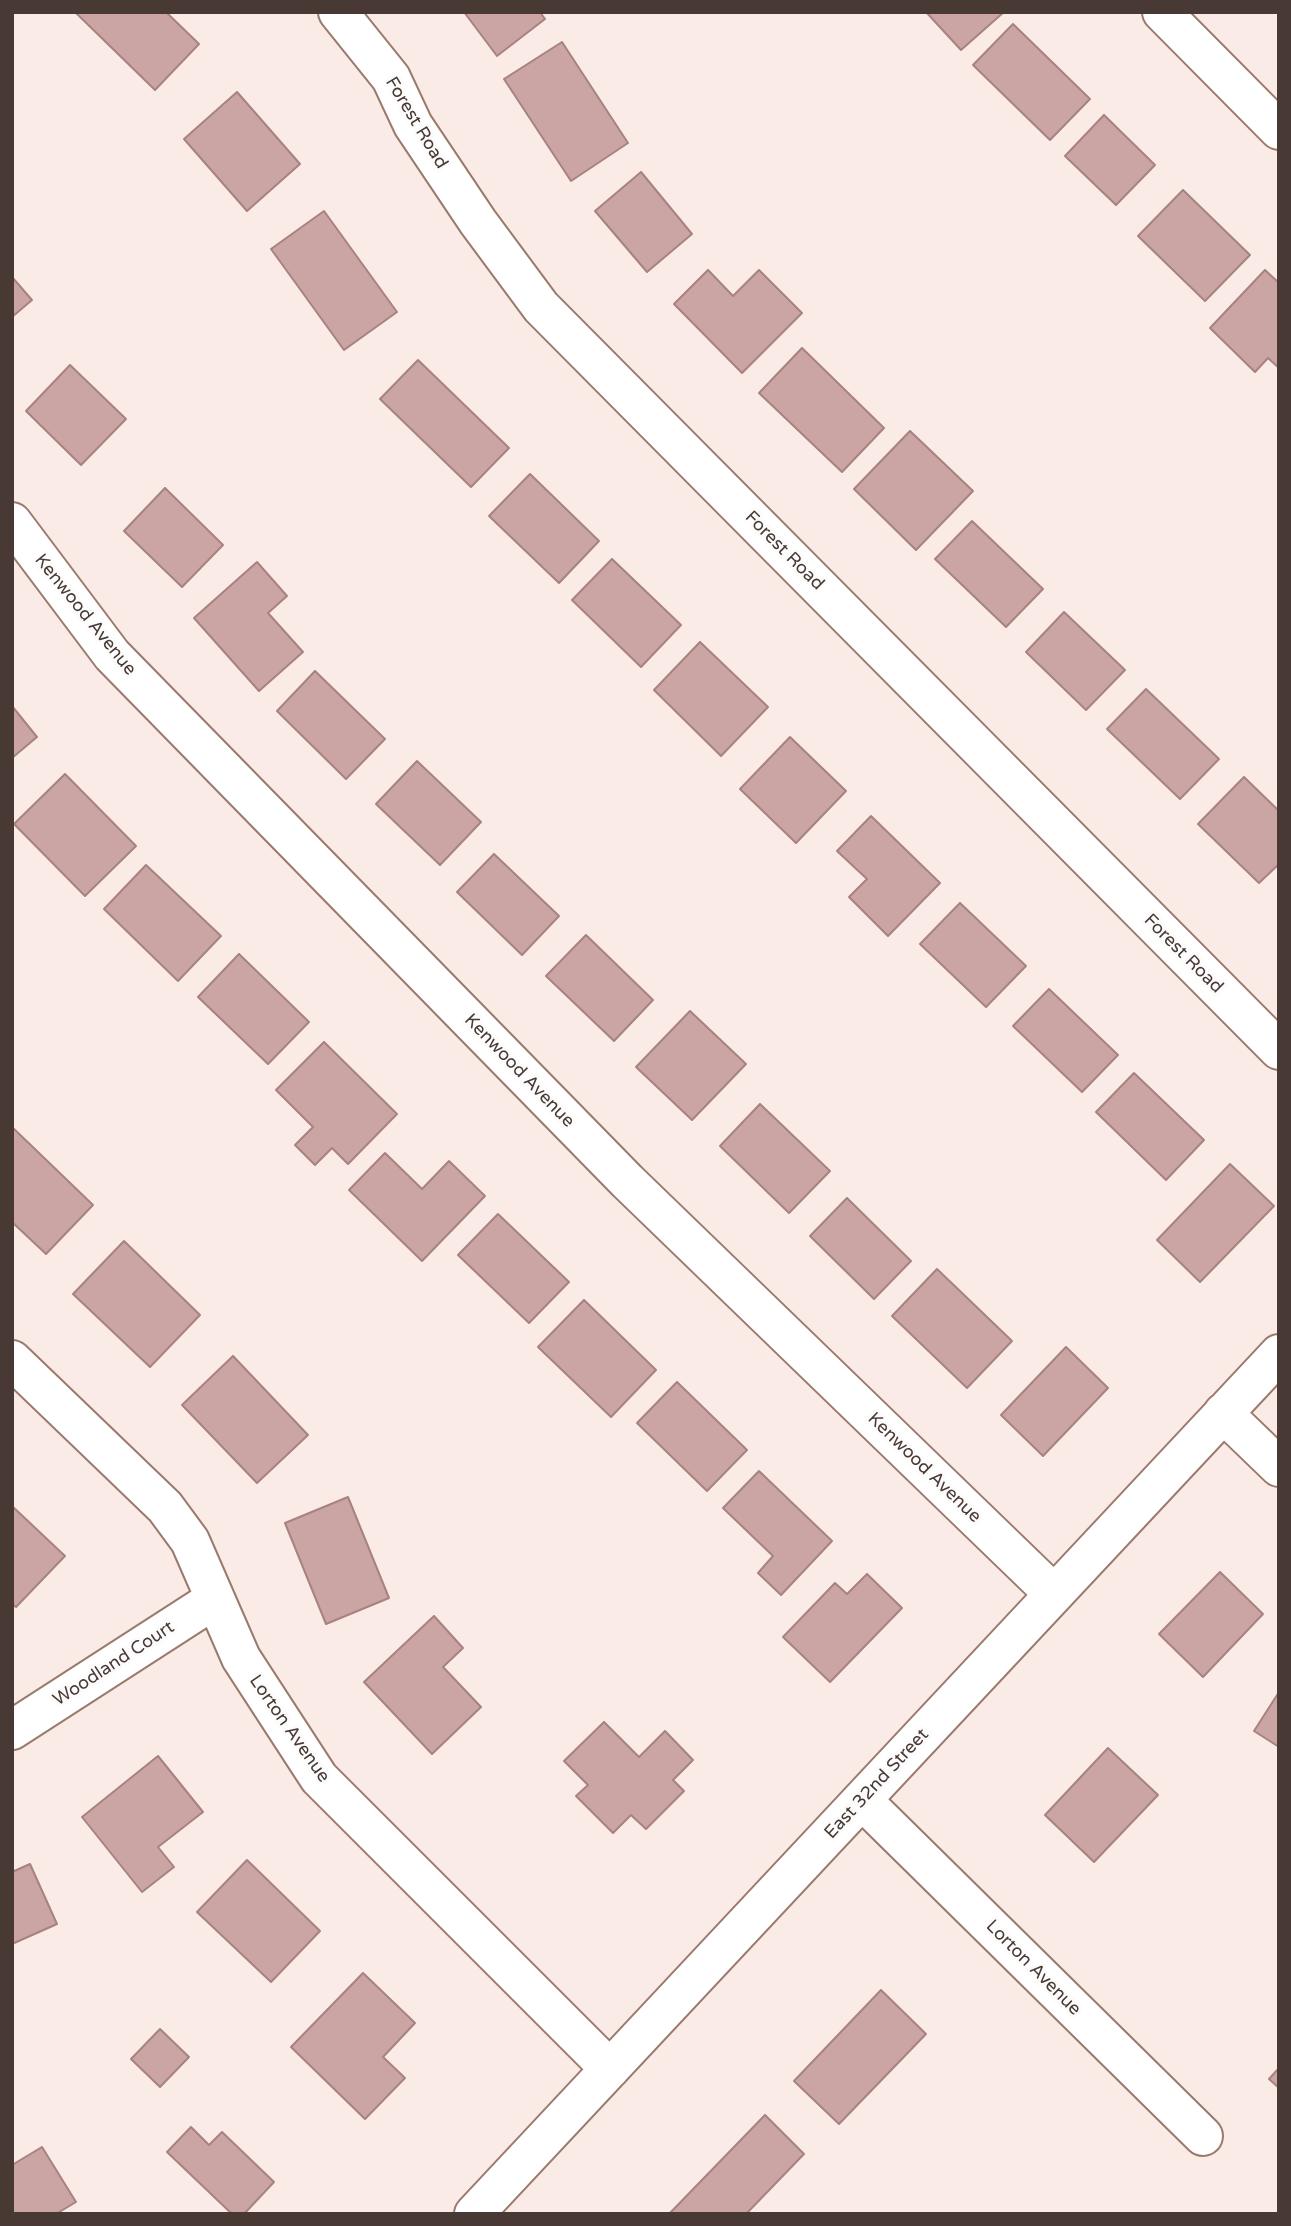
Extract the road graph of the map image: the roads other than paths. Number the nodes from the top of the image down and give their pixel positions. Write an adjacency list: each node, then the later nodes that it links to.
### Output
1 (338, 12): 5 (street, Forest Road)
2 (1162, 12): 3 (street)
3 (1279, 130)
4 (12, 522): 10 (street, Kenwood Avenue)
5 (1279, 1050)
6 (1279, 1354): 8 (street, East 32nd Street)
7 (12, 1360): 11 (street, Lorton Avenue)
8 (1223, 1413): 9 (street); 10 (street, East 32nd Street)
9 (1279, 1467)
10 (1054, 1594): 13 (street, East 32nd Street)
11 (215, 1599): 12 (street, Woodland Court); 14 (street, Lorton Avenue)
12 (12, 1730)
13 (862, 1800): 14 (street, East 32nd Street); 15 (street, Lorton Avenue)
14 (610, 2069): 16 (street, East 32nd Street)
15 (1203, 2136)
16 (474, 2214)

